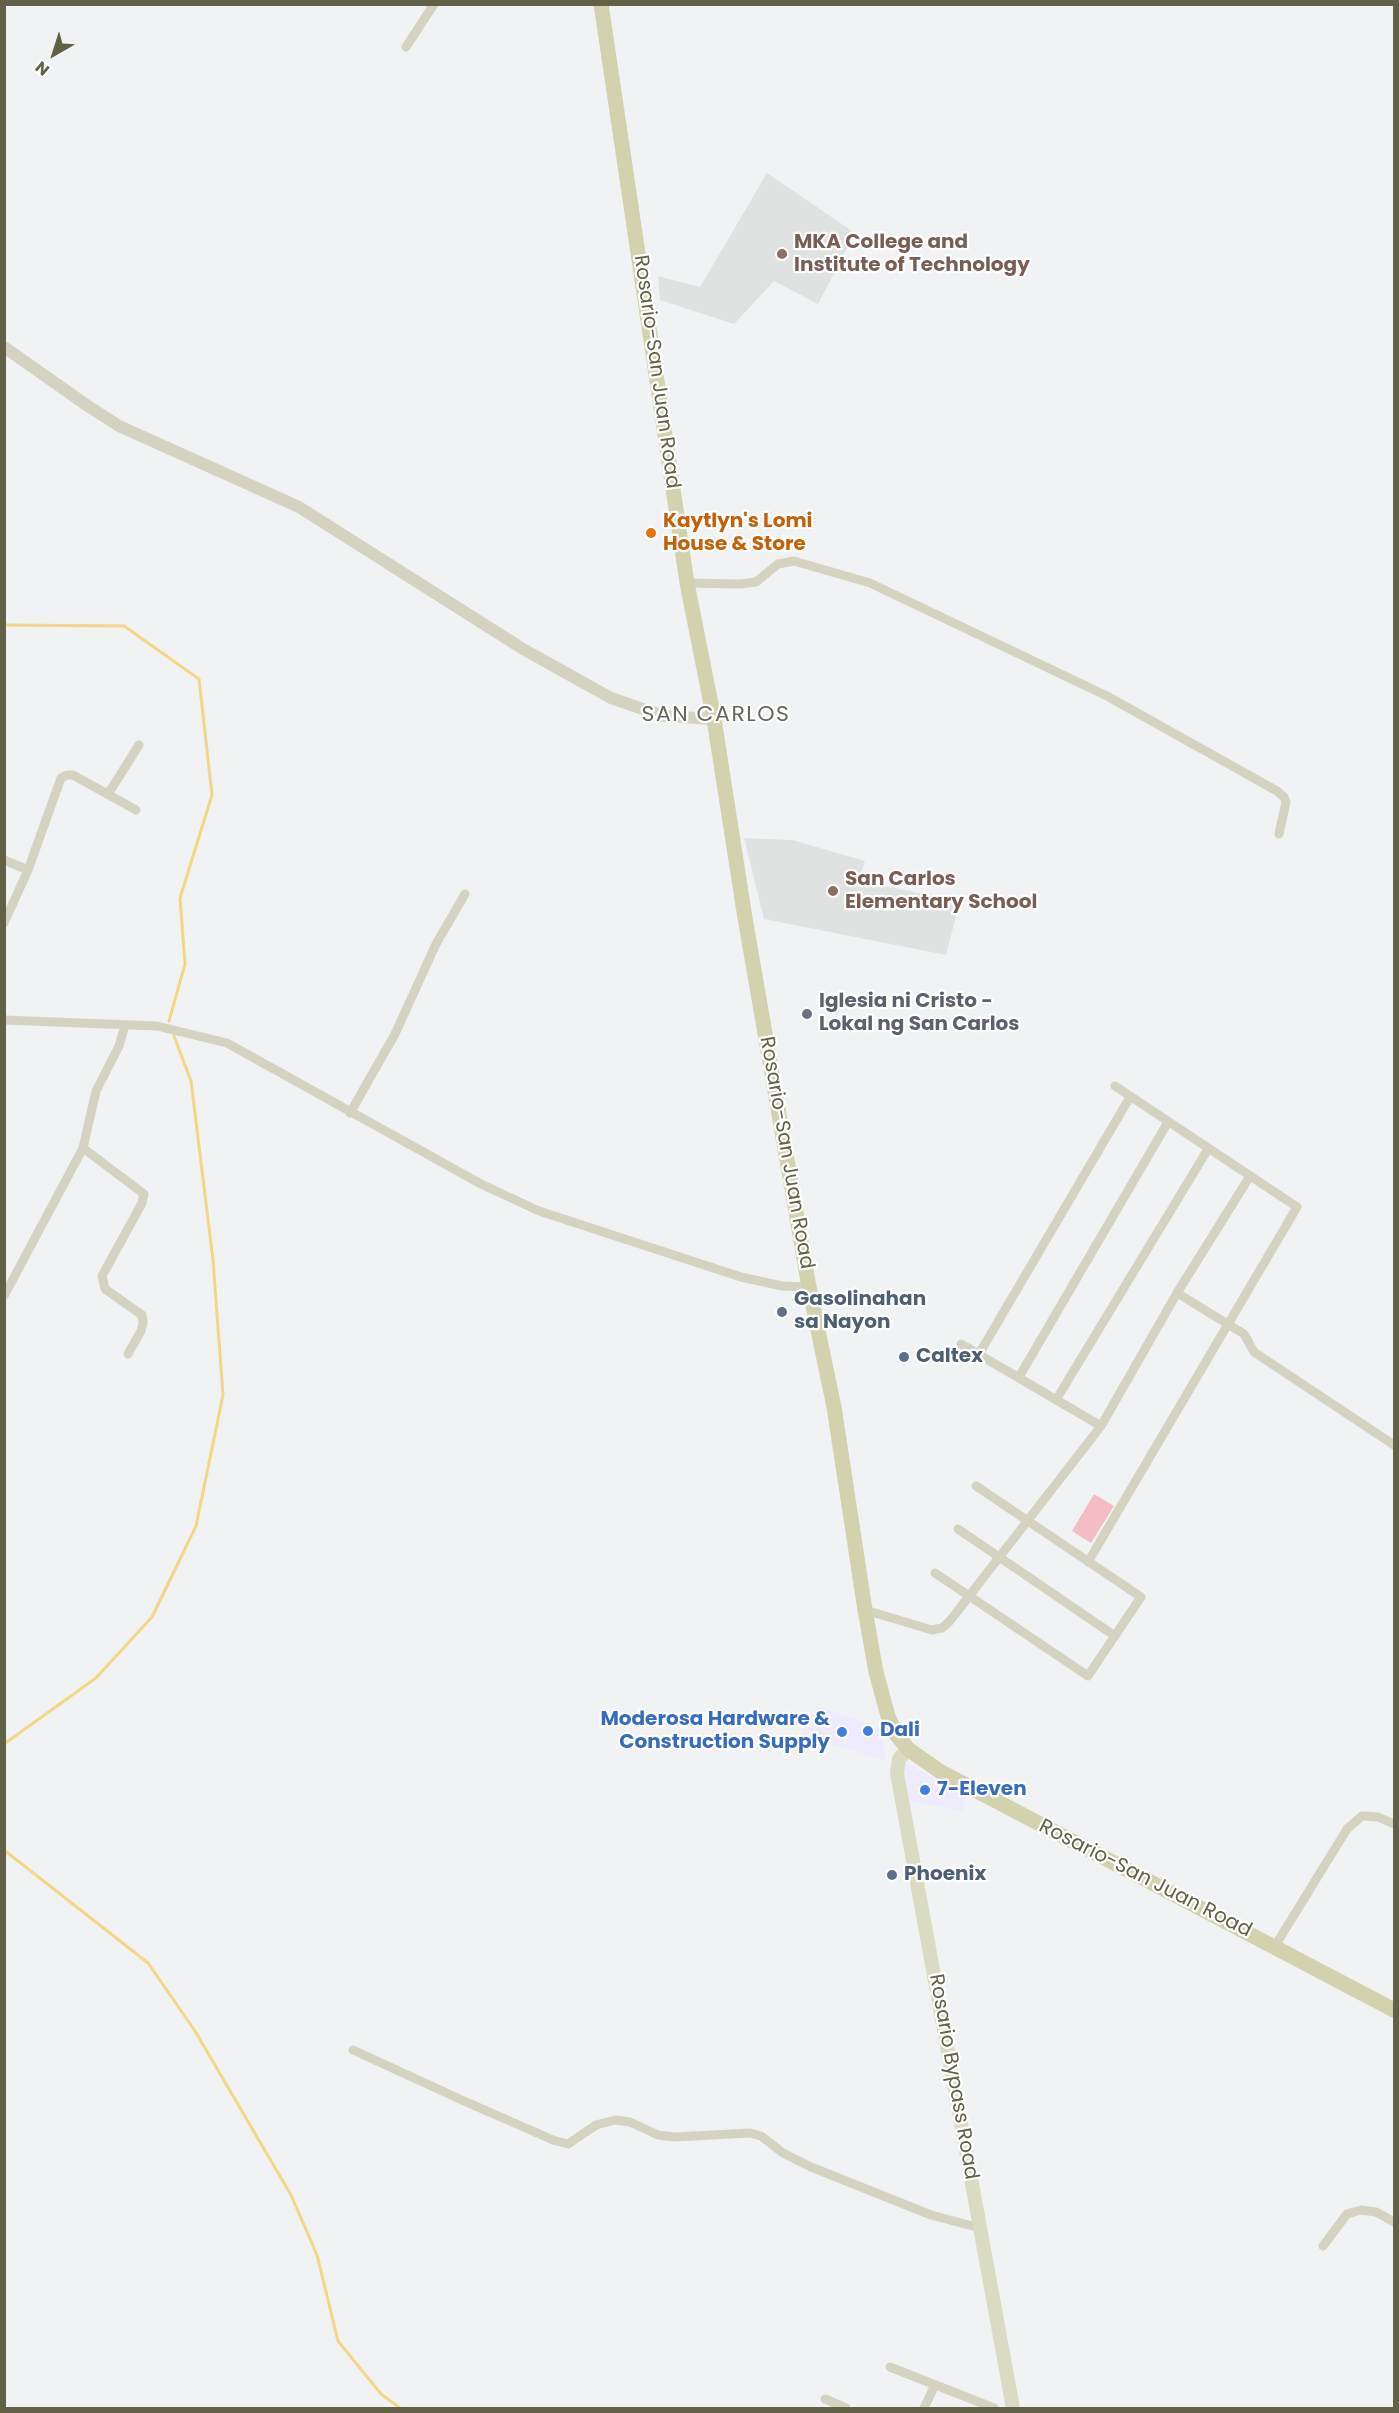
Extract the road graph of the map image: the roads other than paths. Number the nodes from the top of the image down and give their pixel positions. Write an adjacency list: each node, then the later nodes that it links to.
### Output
1 (434, 4): 3 (street)
2 (601, 4): 5 (main road, Rosario-San Juan Road)
3 (406, 47)
4 (4, 347): 6 (street)
5 (687, 583): 6 (main road, Rosario-San Juan Road); 10 (street)
6 (714, 719): 24 (main road, Rosario-San Juan Road)
7 (139, 745): 8 (street)
8 (108, 794): 9 (street); 12 (street)
9 (136, 810)
10 (1279, 834)
11 (4, 860): 12 (street)
12 (27, 870): 14 (street)
13 (465, 894): 19 (street)
14 (4, 923)
15 (4, 1020): 16 (street)
16 (125, 1024): 19 (street); 21 (street)
17 (1115, 1086): 18 (street)
18 (1130, 1097): 20 (street); 30 (street)
19 (350, 1113): 24 (street)
20 (1168, 1122): 22 (street); 31 (street)
21 (83, 1148): 26 (street); 29 (street)
22 (1208, 1149): 23 (street); 32 (street)
23 (1250, 1176): 25 (street); 27 (street)
24 (809, 1287): 42 (main road, Rosario-San Juan Road)
25 (1177, 1293): 27 (street); 33 (street)
26 (4, 1296)
27 (1228, 1324): 34 (street); 39 (street)
28 (961, 1344): 30 (street)
29 (128, 1354)
30 (979, 1354): 31 (street)
31 (1019, 1377): 32 (street)
32 (1056, 1400): 33 (street)
33 (1101, 1426): 36 (street)
34 (1395, 1445)
35 (976, 1486): 36 (street)
36 (1027, 1521): 38 (street); 39 (street)
37 (958, 1529): 38 (street)
38 (999, 1558): 41 (street); 43 (street)
39 (1088, 1562): 43 (street)
40 (935, 1572): 41 (street)
41 (969, 1596): 42 (street); 43 (street)
42 (865, 1610): 44 (main road, Rosario-San Juan Road)
43 (1115, 1636)
44 (908, 1749): 46 (main road, Rosario-San Juan Road); 50 (main road, Rosario Bypass Road)
45 (1395, 1824): 46 (street)
46 (1275, 1946): 47 (main road, Rosario-San Juan Road)
47 (1395, 2010)
48 (353, 2050): 50 (street)
49 (1395, 2222): 51 (street)
50 (980, 2228): 58 (main road, Rosario Bypass Road)
51 (1323, 2246)
52 (890, 2367): 53 (street)
53 (935, 2385): 56 (street); 57 (street)
54 (825, 2399): 55 (street)
55 (846, 2409)
56 (924, 2409)
57 (994, 2409)
58 (1013, 2409)

